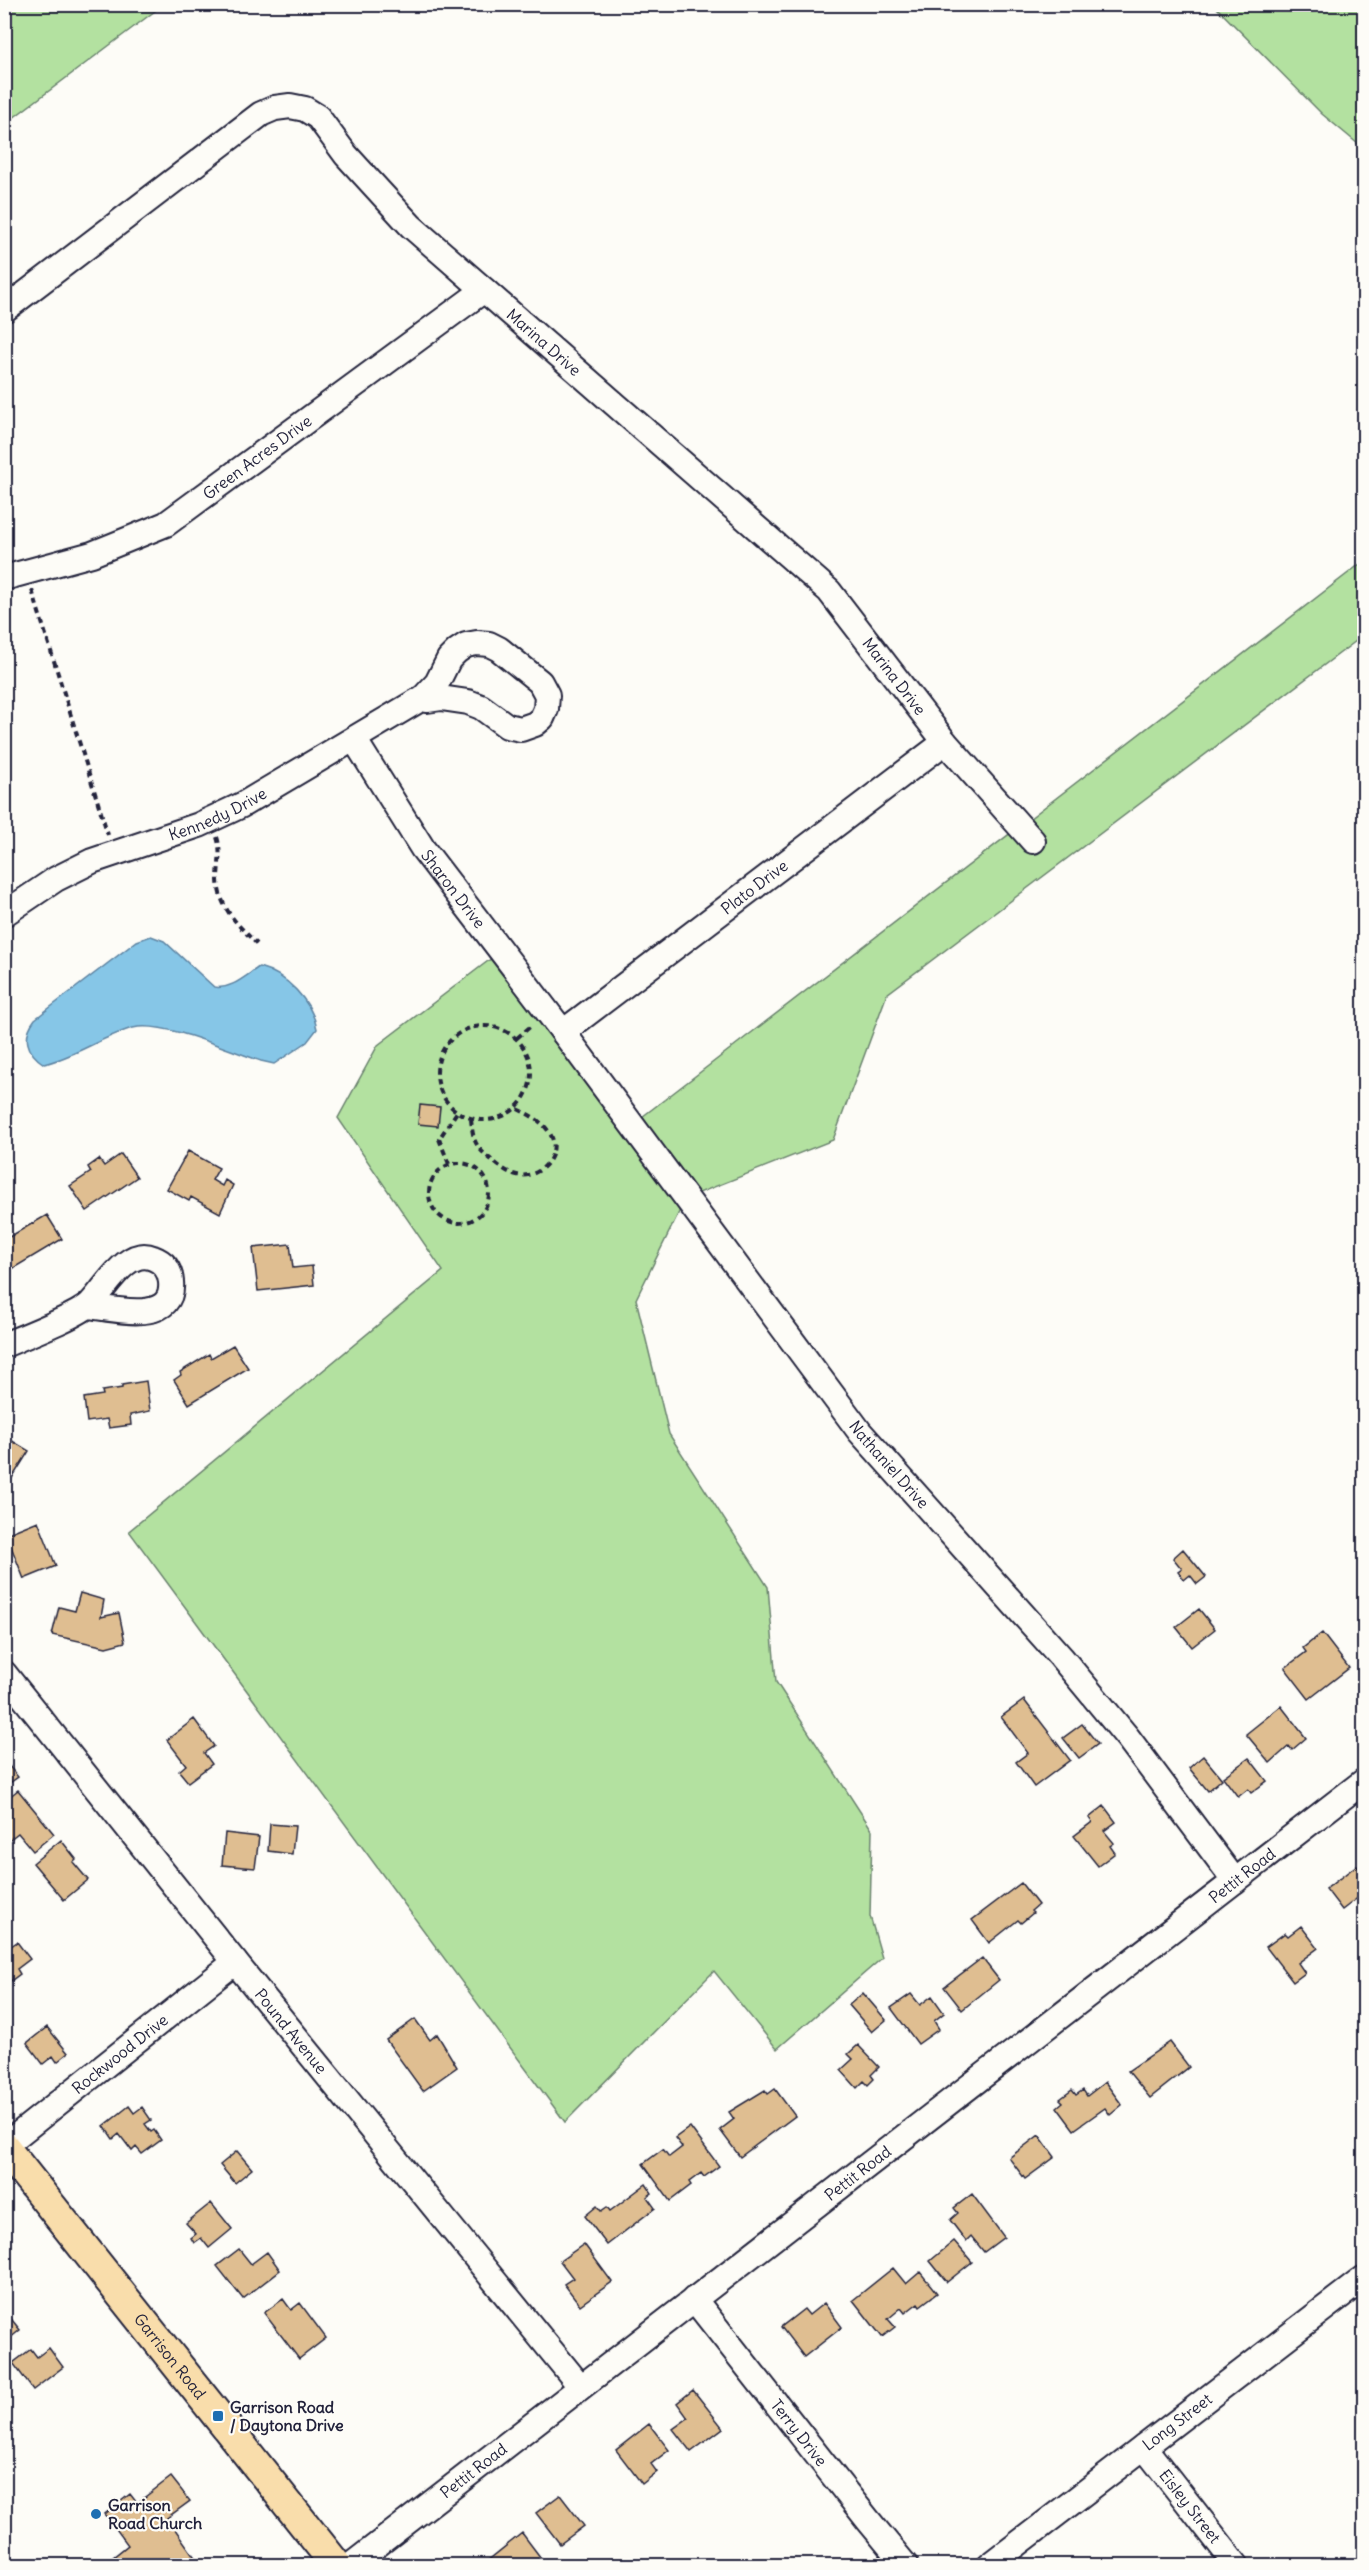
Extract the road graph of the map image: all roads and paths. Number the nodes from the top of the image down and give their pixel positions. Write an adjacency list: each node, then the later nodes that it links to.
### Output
1 (484, 290): 2 (street, Marina Drive); 3 (street, Green Acres Drive); 6 (street, Marina Drive)
2 (4, 310)
3 (11, 574): 9 (path)
4 (424, 697): 4 (street, Kennedy Drive); 5 (street, Kennedy Drive)
5 (354, 739): 7 (street, Kennedy Drive); 14 (street, Sharon Drive)
6 (945, 741): 8 (street, Marina Drive); 14 (street, Plato Drive)
7 (212, 819): 9 (street, Kennedy Drive); 11 (path)
8 (1033, 841)
9 (114, 854): 10 (street, Kennedy Drive)
10 (4, 914)
11 (257, 944)
12 (4, 993): 13 (path)
13 (9, 1000)
14 (563, 1032): 23 (street, Nathaniel Drive)
15 (516, 1108): 16 (path); 17 (path); 17 (path)
16 (457, 1112): 17 (path); 18 (path)
17 (471, 1119)
18 (449, 1164): 18 (path)
19 (89, 1306): 20 (street)
20 (4, 1345)
21 (4, 1673): 24 (street, Pound Avenue)
22 (1365, 1781): 23 (street, Pettit Road)
23 (1235, 1881): 27 (street, Pettit Road)
24 (235, 1962): 25 (street, Rockwood Drive); 28 (street, Pound Avenue)
25 (4, 2146): 30 (main road, Garrison Road)
26 (1365, 2278): 29 (street, Long Street)
27 (694, 2299): 28 (street, Pettit Road); 32 (street, Terry Drive)
28 (580, 2386): 31 (street, Pettit Road)
29 (1144, 2447): 33 (street, Long Street); 34 (street, Eisley Street)
30 (337, 2565)
31 (350, 2565)
32 (906, 2565)
33 (989, 2565)
34 (1237, 2565)

